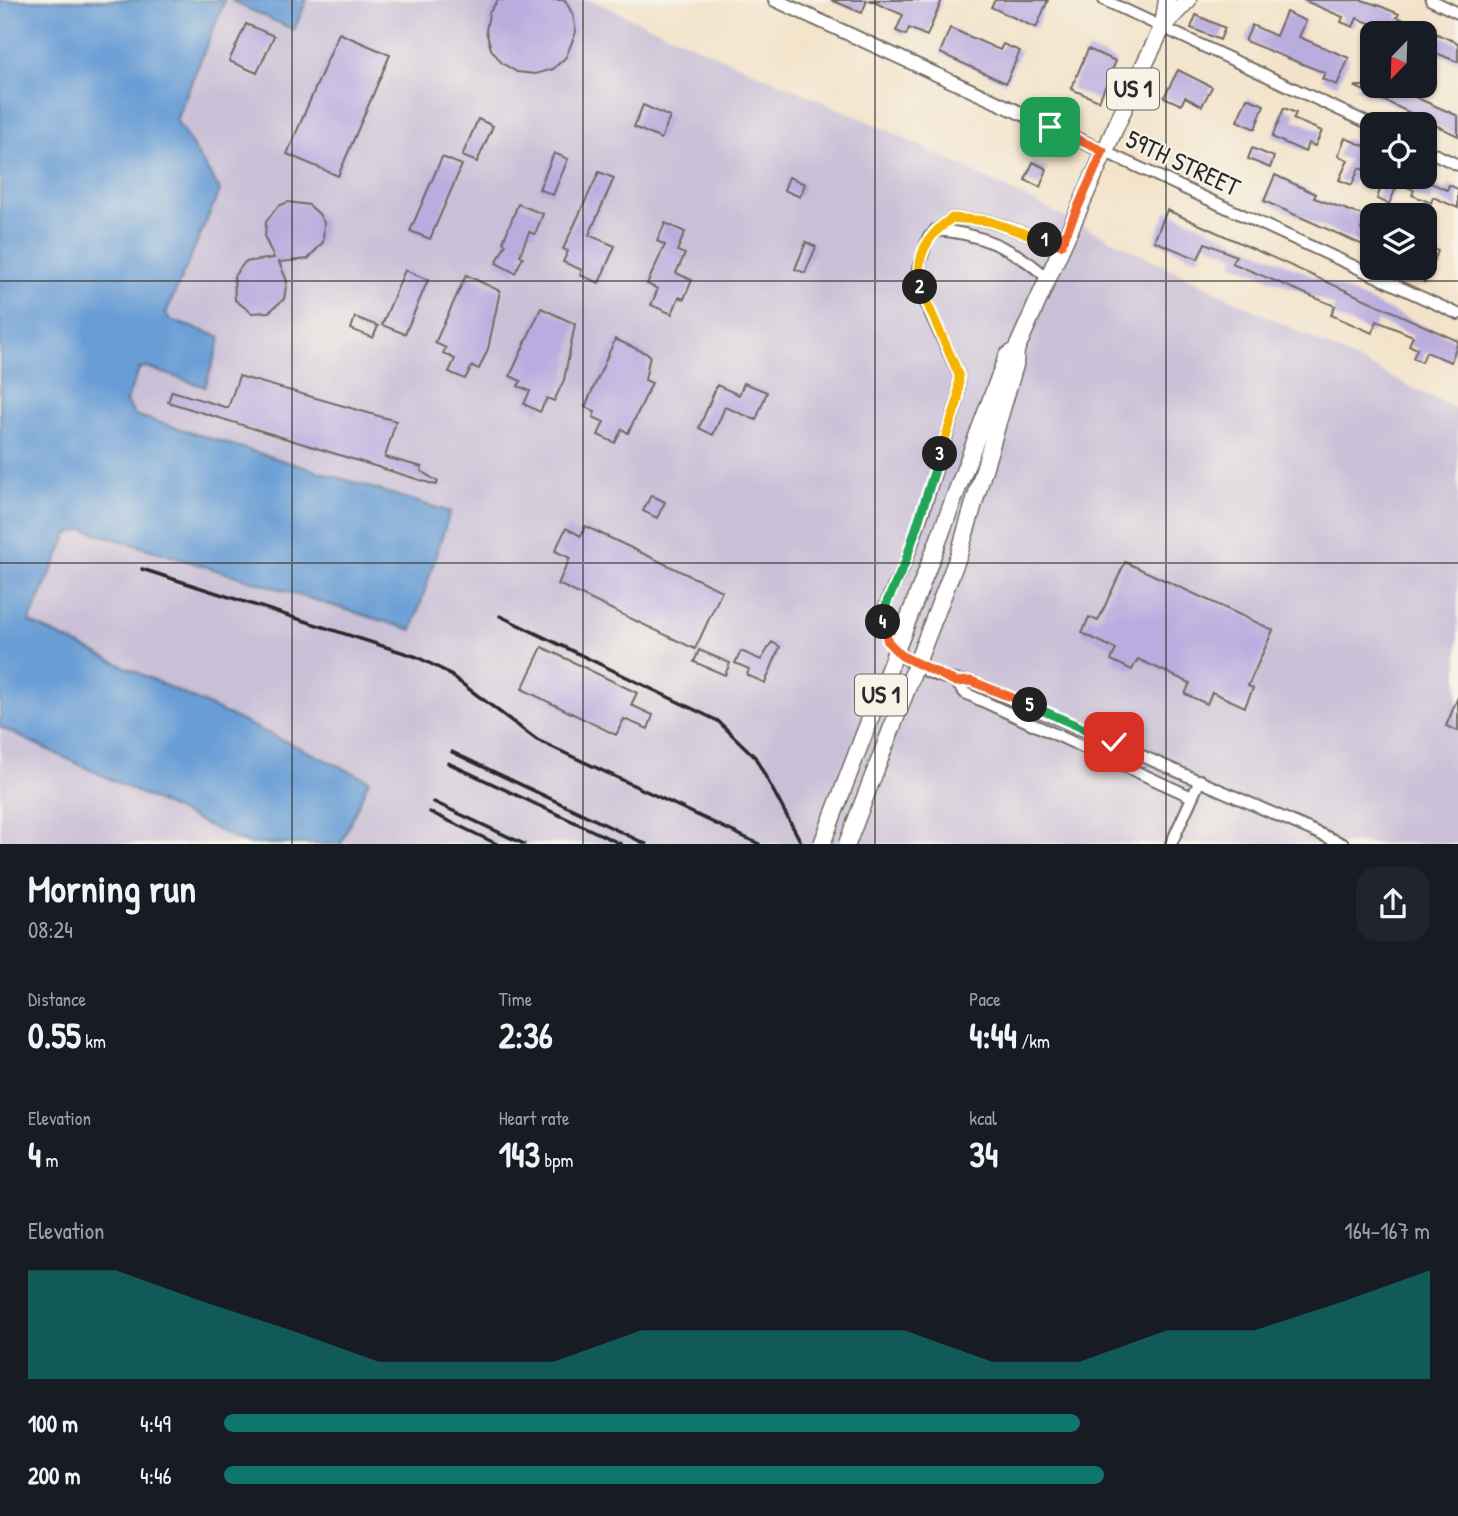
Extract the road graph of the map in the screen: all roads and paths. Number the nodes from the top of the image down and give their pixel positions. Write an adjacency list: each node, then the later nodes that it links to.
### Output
1 (775, 0): 9 (street, 59TH STREET)
2 (1104, 0): 7 (street)
3 (1167, 0): 7 (main road, US 1)
4 (1188, 0): 7 (main road, US 1)
5 (1431, 0): 6 (street)
6 (1458, 13)
7 (1163, 26): 8 (street); 9 (main road, US 1)
8 (1360, 119)
9 (1103, 151): 13 (main road, US 1); 15 (street, 59TH STREET)
10 (1437, 155): 11 (street)
11 (1458, 165)
12 (934, 230): 13 (street); 14 (street); 17 (street)
13 (1061, 245): 14 (main road, US 1)
14 (1047, 278): 16 (main road, US 1)
15 (1458, 314)
16 (1016, 350): 20 (main road, US 1, bridge); 21 (main road, US 1, bridge)
17 (956, 682): 18 (street); 19 (street)
18 (1200, 780): 19 (street); 23 (street)
19 (1192, 797): 22 (street)
20 (822, 844)
21 (847, 844)
22 (1171, 844)
23 (1343, 844)

